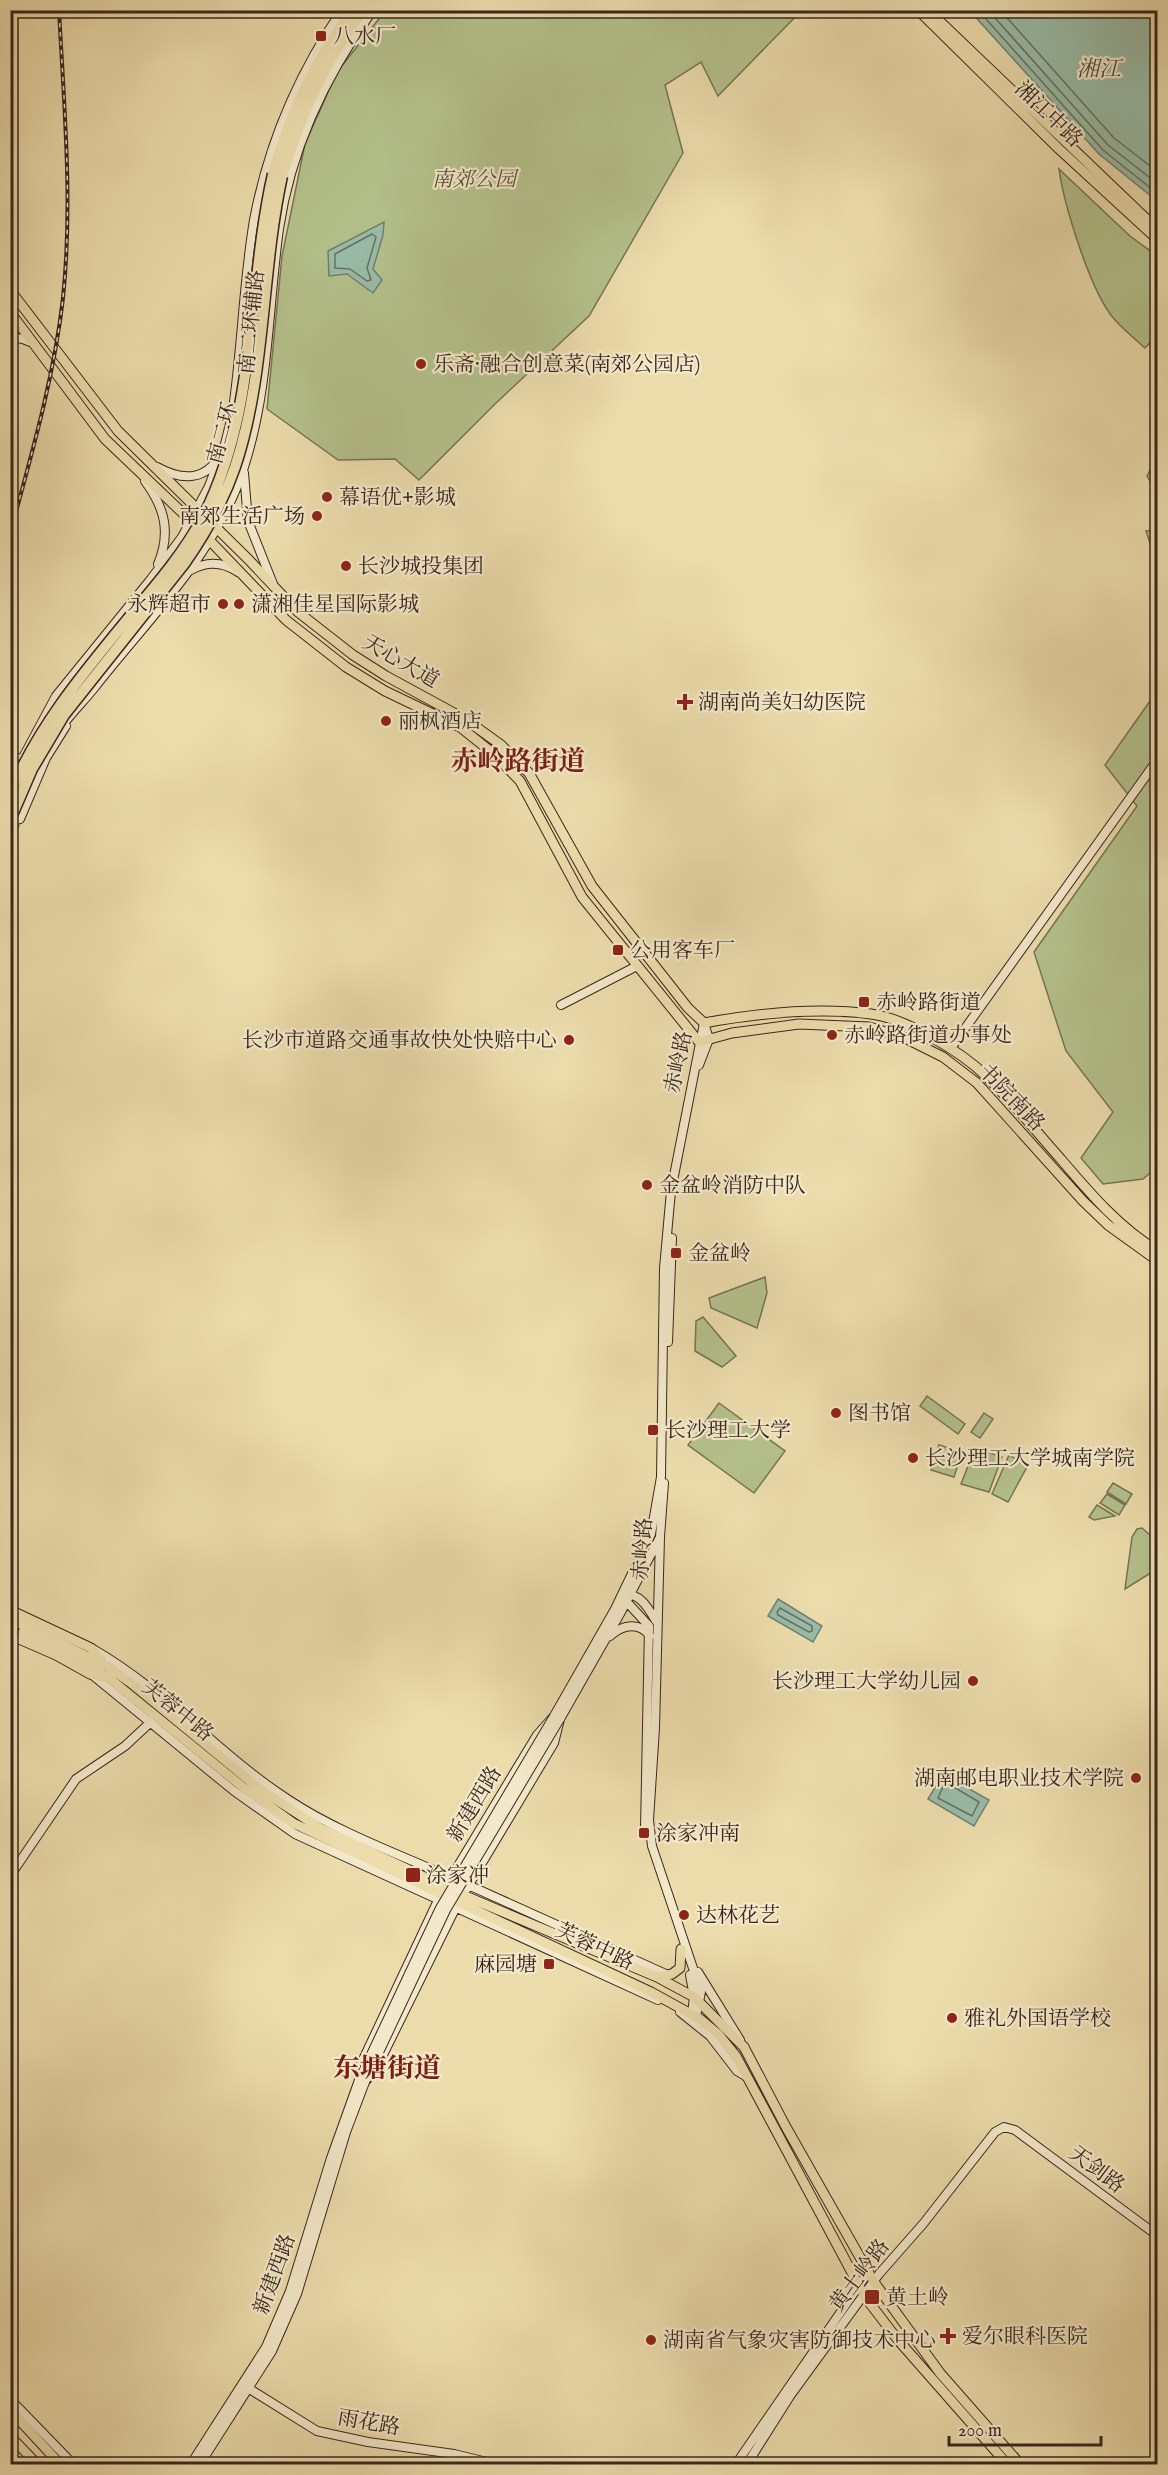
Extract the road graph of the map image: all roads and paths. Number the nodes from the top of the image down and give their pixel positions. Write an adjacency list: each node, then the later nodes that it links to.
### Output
1 (342, 10): 7 (main road, 南二环辅路)
2 (352, 10): 8 (highway, 南二环)
3 (363, 10): 10 (highway, 南二环)
4 (373, 10): 19 (main road, 南二环辅路)
5 (918, 10): 12 (main road, 湘江中路)
6 (928, 10): 11 (main road, 湘江中路)
7 (292, 101): 8 (highway); 9 (main road, 南二环辅路)
8 (289, 126): 9 (highway); 10 (highway, 南二环)
9 (270, 155): 17 (main road, 南二环辅路)
10 (277, 175): 34 (highway, 南二环, bridge); 35 (highway, 南二环, bridge)
11 (1158, 230)
12 (1158, 240)
13 (10, 290): 18 (main road, 天心大道)
14 (10, 312): 16 (main road, 天心大道)
15 (10, 337): 16 (main road)
16 (34, 344): 20 (main road, 天心大道)
17 (222, 452): 18 (main road); 21 (main road, 南二环辅路)
18 (147, 461): 21 (main road, 天心大道)
19 (244, 466): 23 (main road, 南二环辅路); 28 (main road)
20 (138, 471): 22 (main road, 天心大道); 26 (main road)
21 (197, 509): 22 (main road, 南二环辅路); 23 (main road, 天心大道)
22 (191, 521): 24 (main road, 天心大道); 26 (main road, 南二环辅路)
23 (218, 529): 24 (main road, 南二环辅路); 28 (main road, 天心大道)
24 (210, 540): 25 (main road, 南二环辅路); 27 (main road, 天心大道)
25 (186, 574): 27 (main road); 30 (main road, 南二环辅路)
26 (151, 579): 29 (main road, 南二环辅路)
27 (247, 579): 38 (main road, 天心大道)
28 (276, 590): 40 (main road, 天心大道)
29 (56, 696): 32 (main road); 33 (main road, 南二环辅路)
30 (77, 709): 36 (main road, 南二环辅路); 37 (main road)
31 (1158, 759): 42 (main road)
32 (10, 773)
33 (10, 783)
34 (10, 794)
35 (10, 820)
36 (10, 838)
37 (10, 848)
38 (636, 966): 39 (main road); 41 (main road, 天心大道)
39 (561, 1005)
40 (704, 1023): 41 (main road, 赤岭路); 42 (main road, 书院南路)
41 (704, 1041): 44 (main road, 书院南路); 45 (main road, 赤岭路); 46 (main road, 赤岭路)
42 (951, 1048): 43 (main road, 书院南路)
43 (1158, 1251)
44 (1158, 1261)
45 (660, 1537): 46 (main road, 新建西路); 49 (main road, 赤岭路)
46 (624, 1597): 49 (main road, 赤岭路); 51 (main road, 赤岭路); 52 (main road, 新建西路); 56 (main road, 新建西路)
47 (10, 1610): 53 (main road)
48 (10, 1619): 50 (main road, 芙蓉中路)
49 (656, 1621): 64 (main road, 赤岭路)
50 (15, 1629): 53 (main road); 54 (main road); 55 (main road, 芙蓉中路)
51 (650, 1636): 52 (main road); 63 (main road, 赤岭路)
52 (605, 1641): 56 (main road, 新建西路)
53 (89, 1651): 59 (main road); 61 (main road, 芙蓉中路)
54 (90, 1674): 55 (main road); 57 (main road)
55 (110, 1679): 57 (main road, 芙蓉中路)
56 (557, 1718): 59 (main road, 新建西路); 60 (main road, 新建西路); 71 (main road, 新建西路, bridge)
57 (154, 1719): 58 (main road); 61 (main road, 芙蓉中路)
58 (10, 1876)
59 (451, 1877): 60 (main road); 61 (main road, 新建西路)
60 (469, 1885): 62 (main road, 新建西路); 65 (main road)
61 (441, 1894): 62 (main road, 芙蓉中路); 71 (main road, 新建西路)
62 (459, 1902): 66 (main road, 芙蓉中路); 68 (main road, 芙蓉中路); 70 (main road); 71 (main road, 新建西路)
63 (681, 1950): 65 (main road); 67 (main road, 赤岭路)
64 (693, 1965): 67 (main road, 赤岭路); 69 (main road, 赤岭路)
65 (668, 1975): 66 (main road)
66 (657, 1977): 67 (main road, 芙蓉中路)
67 (697, 2000): 68 (main road, 赤岭路); 69 (main road, 芙蓉中路)
68 (694, 2015): 70 (main road, 芙蓉中路)
69 (744, 2047): 74 (main road, 芙蓉中路)
70 (748, 2078): 76 (main road, 芙蓉中路)
71 (362, 2081): 78 (main road, 新建西路); 87 (main road, 新建西路)
72 (1015, 2130): 73 (main road, 天剑路); 75 (main road, 黄土岭路)
73 (1158, 2236)
74 (869, 2271): 75 (main road, 芙蓉中路); 76 (main road, 黄土岭路)
75 (874, 2282): 77 (main road, 黄土岭路); 93 (main road, 芙蓉中路)
76 (858, 2284): 77 (main road, 芙蓉中路); 90 (main road, 黄土岭路)
77 (865, 2297): 91 (main road, 黄土岭路); 92 (main road, 芙蓉中路)
78 (248, 2388): 88 (main road, 新建西路); 89 (main road, 雨花路)
79 (10, 2399): 86 (main road)
80 (10, 2410): 85 (main road)
81 (10, 2436): 84 (main road)
82 (10, 2455): 83 (main road)
83 (20, 2464)
84 (37, 2464)
85 (60, 2464)
86 (72, 2464)
87 (190, 2464)
88 (200, 2464)
89 (495, 2464)
90 (736, 2464)
91 (747, 2464)
92 (1007, 2464)
93 (1020, 2464)

